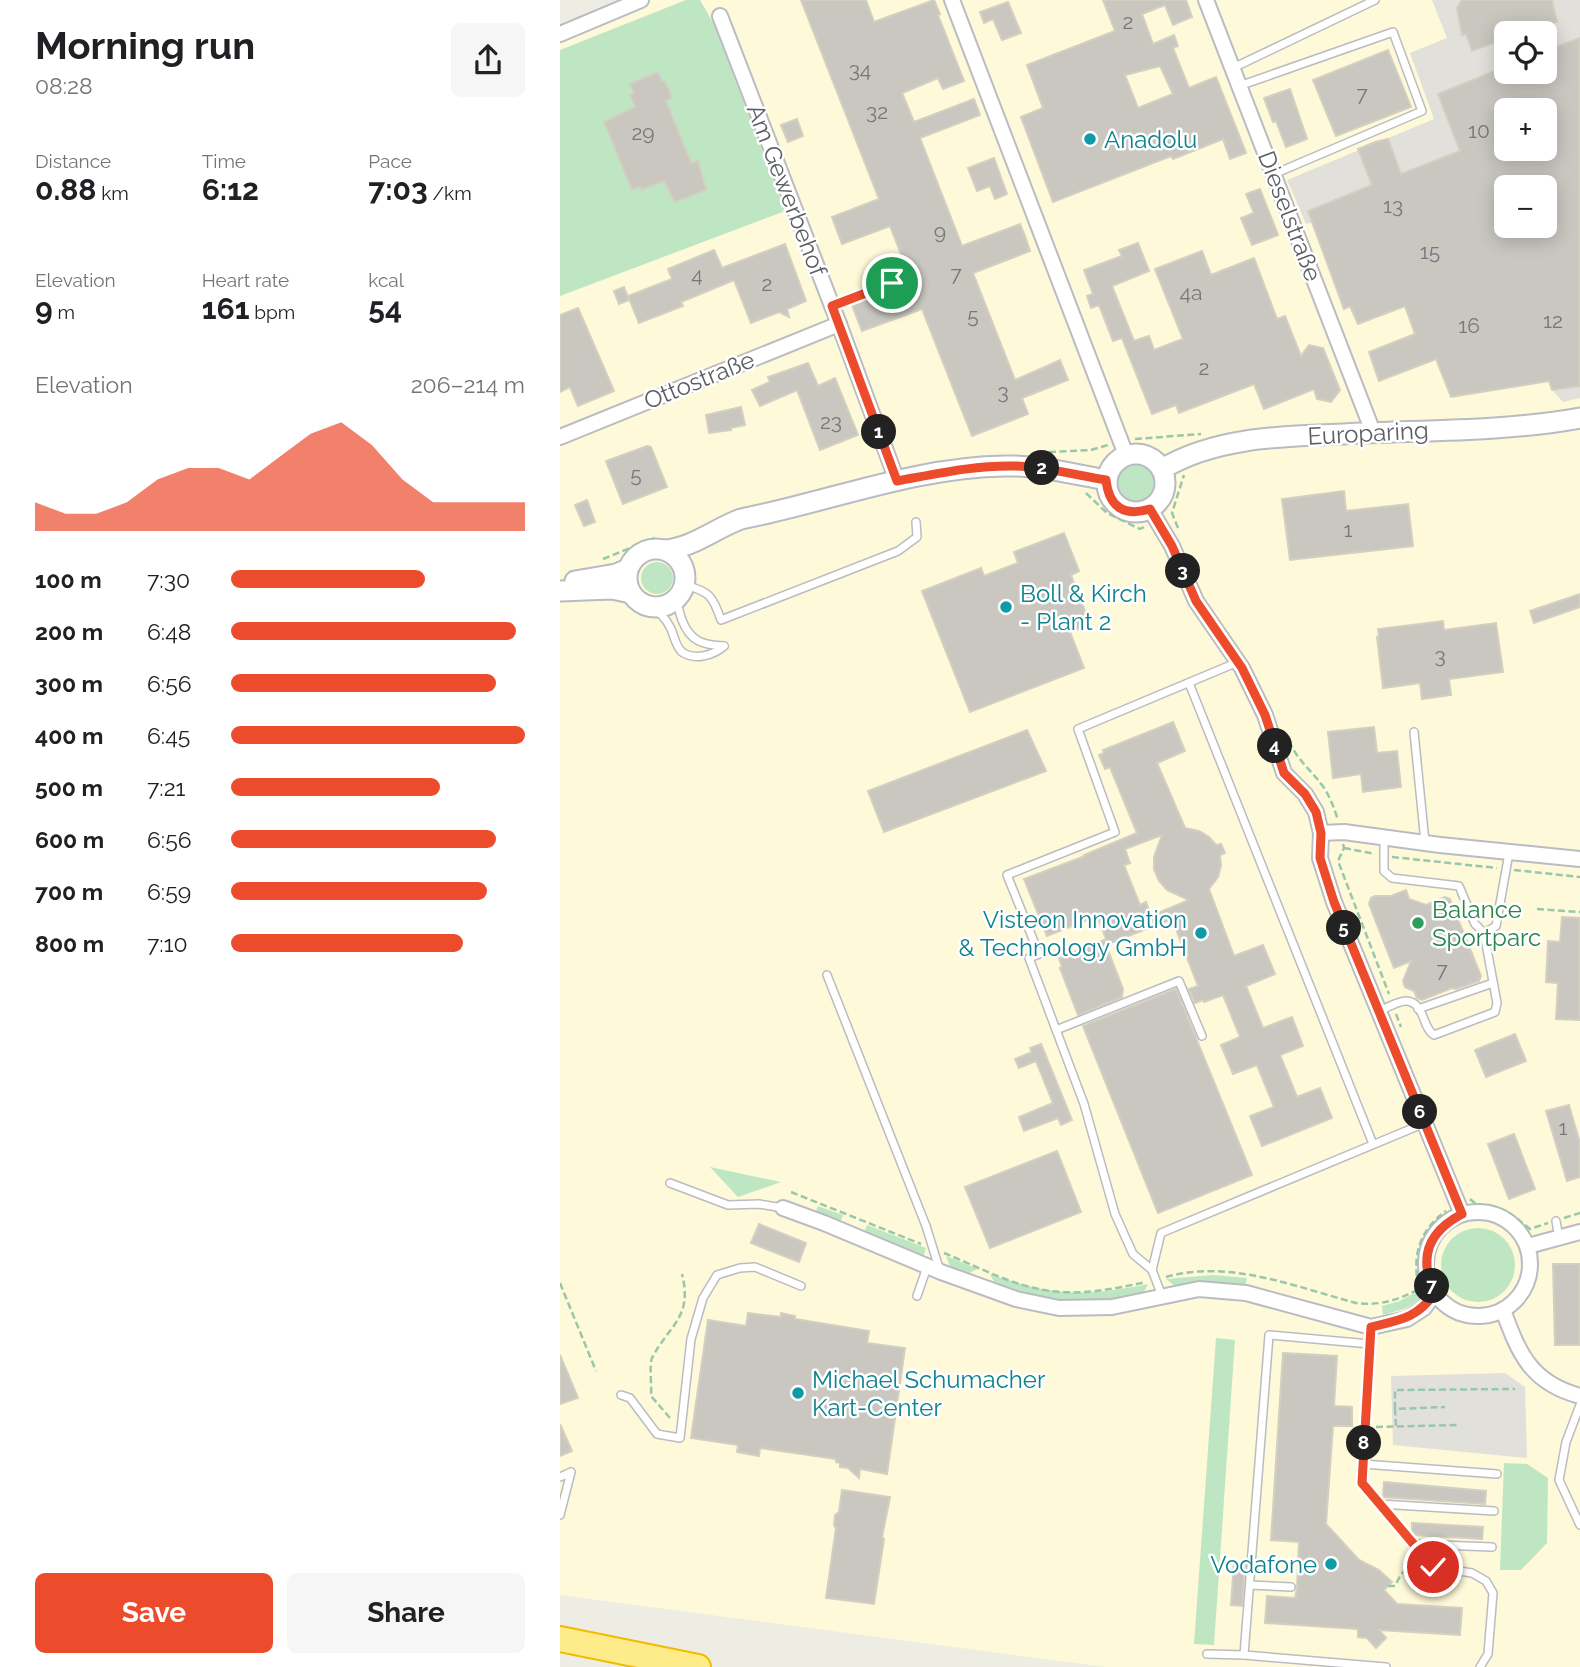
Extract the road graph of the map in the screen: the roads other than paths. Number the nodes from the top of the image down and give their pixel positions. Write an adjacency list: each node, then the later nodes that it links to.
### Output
1 (952, 0): 16 (street)
2 (1206, 0): 7 (street, Dieselstraße)
3 (1375, 0): 7 (lane)
4 (639, 1): 6 (street)
5 (720, 16): 11 (street, Am Gewerbehof)
6 (560, 34)
7 (1232, 68): 8 (street, Dieselstraße)
8 (1239, 86): 9 (street, Dieselstraße); 9 (lane)
9 (1273, 174): 14 (street, Dieselstraße)
10 (892, 283): 11 (lane)
11 (832, 306): 12 (street, Am Gewerbehof)
12 (839, 324): 15 (street, Ottostraße); 19 (street, Am Gewerbehof)
13 (1580, 418): 14 (street, Europaring)
14 (1373, 432): 17 (street, Europaring)
15 (560, 437)
16 (1126, 456): 17 (street); 18 (street)
17 (1162, 469): 21 (street)
18 (1097, 478): 19 (street); 21 (street)
19 (897, 481): 20 (street)
20 (766, 514): 23 (street); 25 (street)
21 (1154, 515): 29 (street)
22 (916, 522): 25 (lane)
23 (665, 550): 24 (street); 25 (street)
24 (628, 569): 26 (street); 27 (street)
25 (682, 584): 28 (street); 28 (lane)
26 (560, 589): 27 (street)
27 (631, 593): 28 (street)
28 (650, 606)
29 (1238, 662): 30 (lane); 32 (street)
30 (1189, 683): 42 (lane); 45 (lane)
31 (1414, 733): 34 (lane)
32 (1321, 833): 33 (street); 41 (street)
33 (1384, 838): 34 (street); 37 (lane)
34 (1425, 843): 35 (street)
35 (1509, 853): 36 (street); 37 (lane)
36 (1580, 859)
37 (1484, 933): 39 (lane)
38 (827, 975): 53 (lane)
39 (1493, 983): 40 (lane); 40 (lane)
40 (1418, 1009): 41 (lane)
41 (1379, 1011): 44 (street)
42 (1056, 1030): 43 (lane); 54 (lane)
43 (1202, 1035)
44 (1425, 1123): 45 (lane); 48 (street)
45 (1373, 1144): 54 (lane)
46 (670, 1183): 47 (lane)
47 (783, 1208): 53 (street)
48 (1460, 1209): 52 (street); 56 (street)
49 (1556, 1221): 51 (lane)
50 (1580, 1232): 51 (street)
51 (1559, 1238): 52 (street)
52 (1528, 1246): 59 (street)
53 (934, 1269): 57 (lane); 58 (street)
54 (1152, 1270): 58 (lane)
55 (801, 1286): 62 (lane)
56 (1435, 1293): 59 (street); 60 (street)
57 (917, 1296)
58 (1162, 1296): 60 (street)
59 (1503, 1310): 63 (street)
60 (1371, 1327): 61 (lane)
61 (1370, 1344): 65 (lane); 74 (lane)
62 (621, 1395)
63 (1580, 1396)
64 (1580, 1405): 71 (lane)
65 (1363, 1464): 66 (lane); 68 (lane)
66 (1497, 1474)
67 (560, 1477): 69 (lane)
68 (1380, 1504): 70 (lane); 72 (lane)
69 (561, 1510)
70 (1494, 1511)
71 (1580, 1525)
72 (1413, 1544): 73 (lane); 81 (lane)
73 (1492, 1547)
74 (1250, 1585): 75 (lane); 78 (lane)
75 (1291, 1587)
76 (560, 1639): 79 (highway)
77 (1206, 1654): 78 (lane)
78 (1244, 1655): 80 (lane)
79 (698, 1667)
80 (1386, 1667)
81 (1480, 1667)

